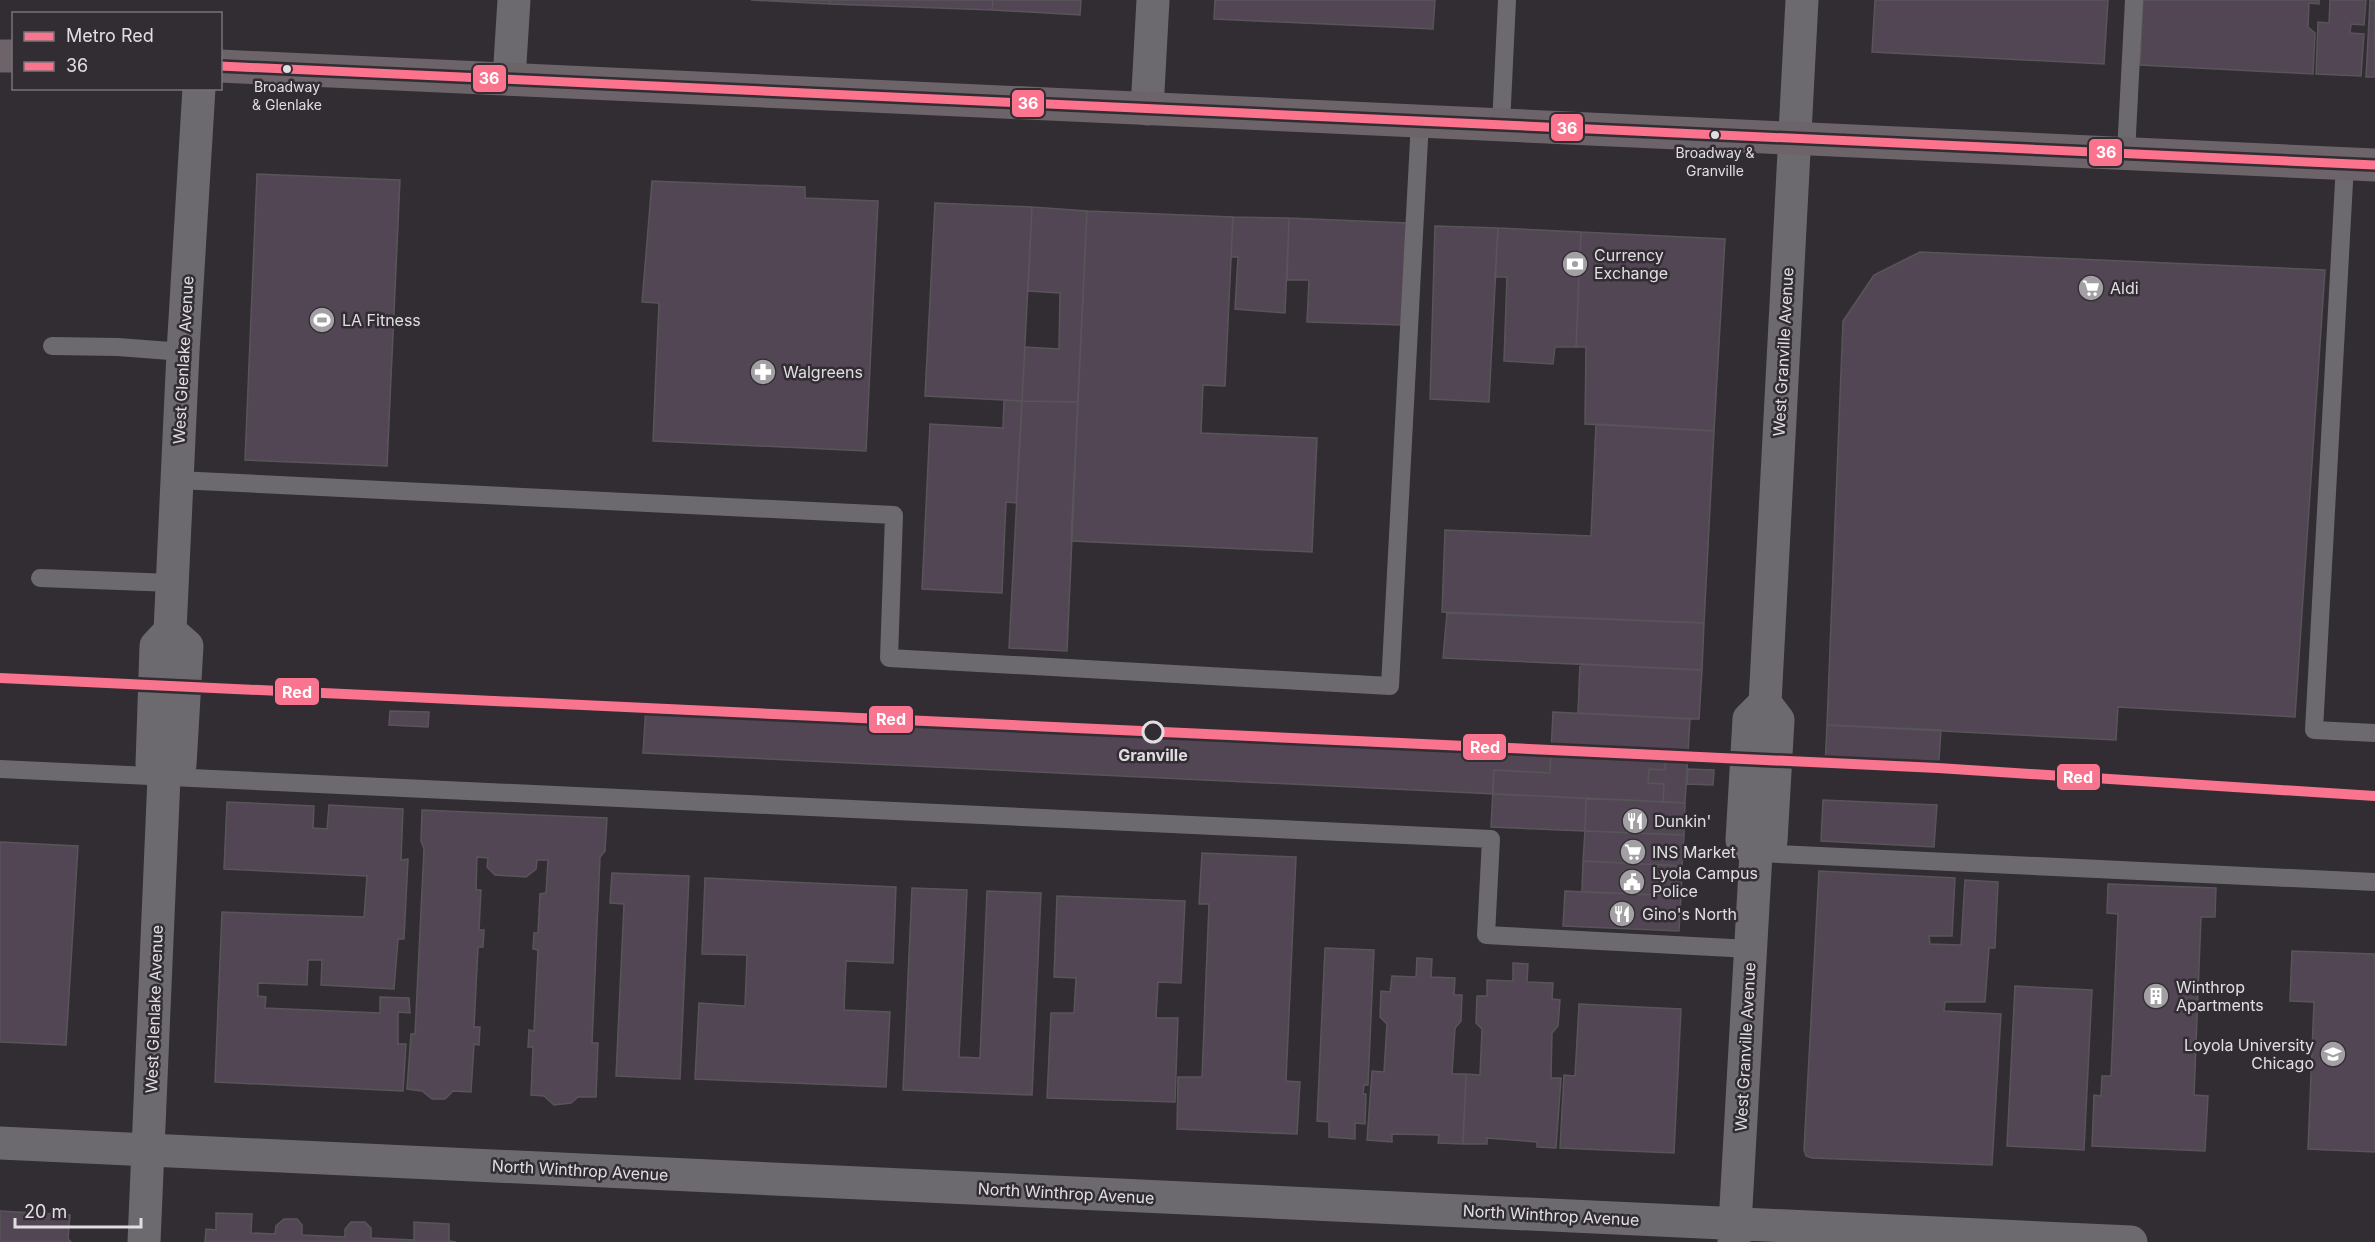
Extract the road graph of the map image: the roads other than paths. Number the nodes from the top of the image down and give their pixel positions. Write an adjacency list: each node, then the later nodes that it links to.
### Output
1 (514, 0): 7 (street)
2 (1153, 0): 9 (street)
3 (1508, 0): 11 (lane)
4 (1802, 0): 12 (street, West Granville Avenue)
5 (2134, 0): 13 (lane)
6 (222, 66): 7 (main road)
7 (509, 79): 9 (main road)
8 (199, 90): 16 (street, West Glenlake Avenue)
9 (1147, 109): 10 (main road)
10 (1420, 121): 11 (main road); 17 (lane)
11 (1501, 124): 12 (main road)
12 (1794, 138): 13 (main road); 23 (street, West Granville Avenue)
13 (2126, 153): 14 (main road)
14 (2360, 164): 20 (lane)
15 (52, 346): 16 (lane)
16 (183, 352): 17 (street, West Glenlake Avenue)
17 (177, 480): 19 (street, West Glenlake Avenue)
18 (40, 578): 19 (lane)
19 (172, 583): 22 (street, West Glenlake Avenue)
20 (2375, 733)
21 (0, 769): 22 (lane)
22 (164, 777): 25 (lane); 27 (street, West Glenlake Avenue)
23 (1756, 853): 24 (lane); 25 (street, West Granville Avenue)
24 (2375, 882)
25 (1750, 949): 28 (street, West Granville Avenue)
26 (0, 1143): 27 (street, North Winthrop Avenue)
27 (148, 1150): 28 (street, North Winthrop Avenue); 29 (street, West Glenlake Avenue)
28 (1735, 1233): 30 (street, North Winthrop Avenue)
29 (144, 1242)
30 (2131, 1242)

